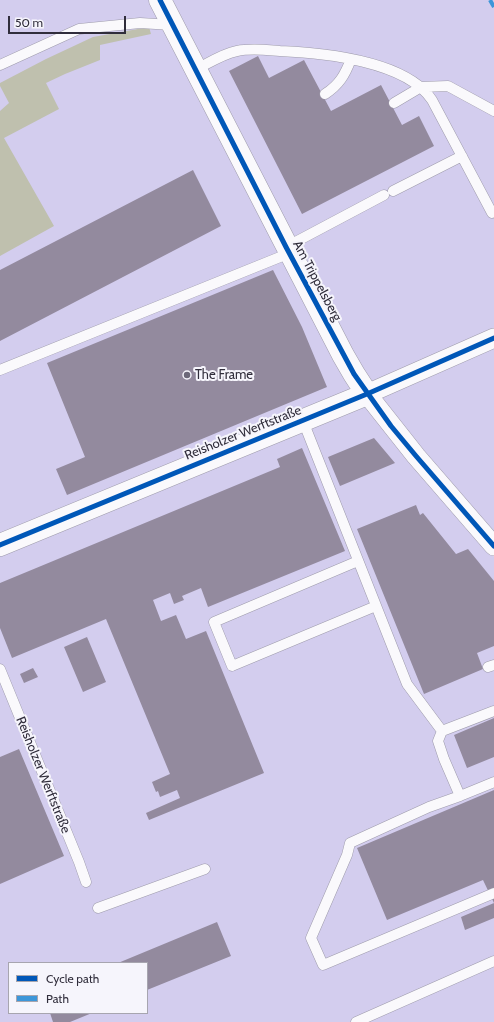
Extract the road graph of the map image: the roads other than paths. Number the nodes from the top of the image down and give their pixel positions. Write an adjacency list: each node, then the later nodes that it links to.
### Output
1 (160, 0): 2 (street, Am Trippelsberg)
2 (172, 25): 4 (lane); 5 (street, Am Trippelsberg)
3 (351, 59): 5 (lane); 6 (lane); 7 (lane)
4 (0, 65)
5 (196, 70): 12 (street, Am Trippelsberg)
6 (421, 87): 8 (lane); 9 (lane); 10 (lane)
7 (324, 94)
8 (394, 103)
9 (494, 111)
10 (462, 156): 11 (lane); 12 (lane)
11 (492, 213)
12 (288, 250): 14 (lane); 15 (street, Am Trippelsberg)
13 (494, 338): 15 (street, Reisholzer Werftstraße)
14 (0, 370)
15 (367, 394): 16 (street, Reisholzer Werftstraße); 18 (street, Am Trippelsberg)
16 (303, 421): 17 (street, Reisholzer Werftstraße); 19 (lane)
17 (0, 546)
18 (494, 546)
19 (358, 561): 20 (lane); 20 (lane)
20 (376, 606): 23 (lane)
21 (0, 669): 27 (lane, Reisholzer Werftstraße)
22 (494, 711): 23 (lane)
23 (442, 731): 25 (lane)
24 (494, 782): 25 (lane)
25 (460, 796): 28 (lane)
26 (205, 869): 29 (lane)
27 (86, 882)
28 (494, 893)
29 (98, 908)
30 (494, 961): 31 (lane)
31 (356, 1022)

